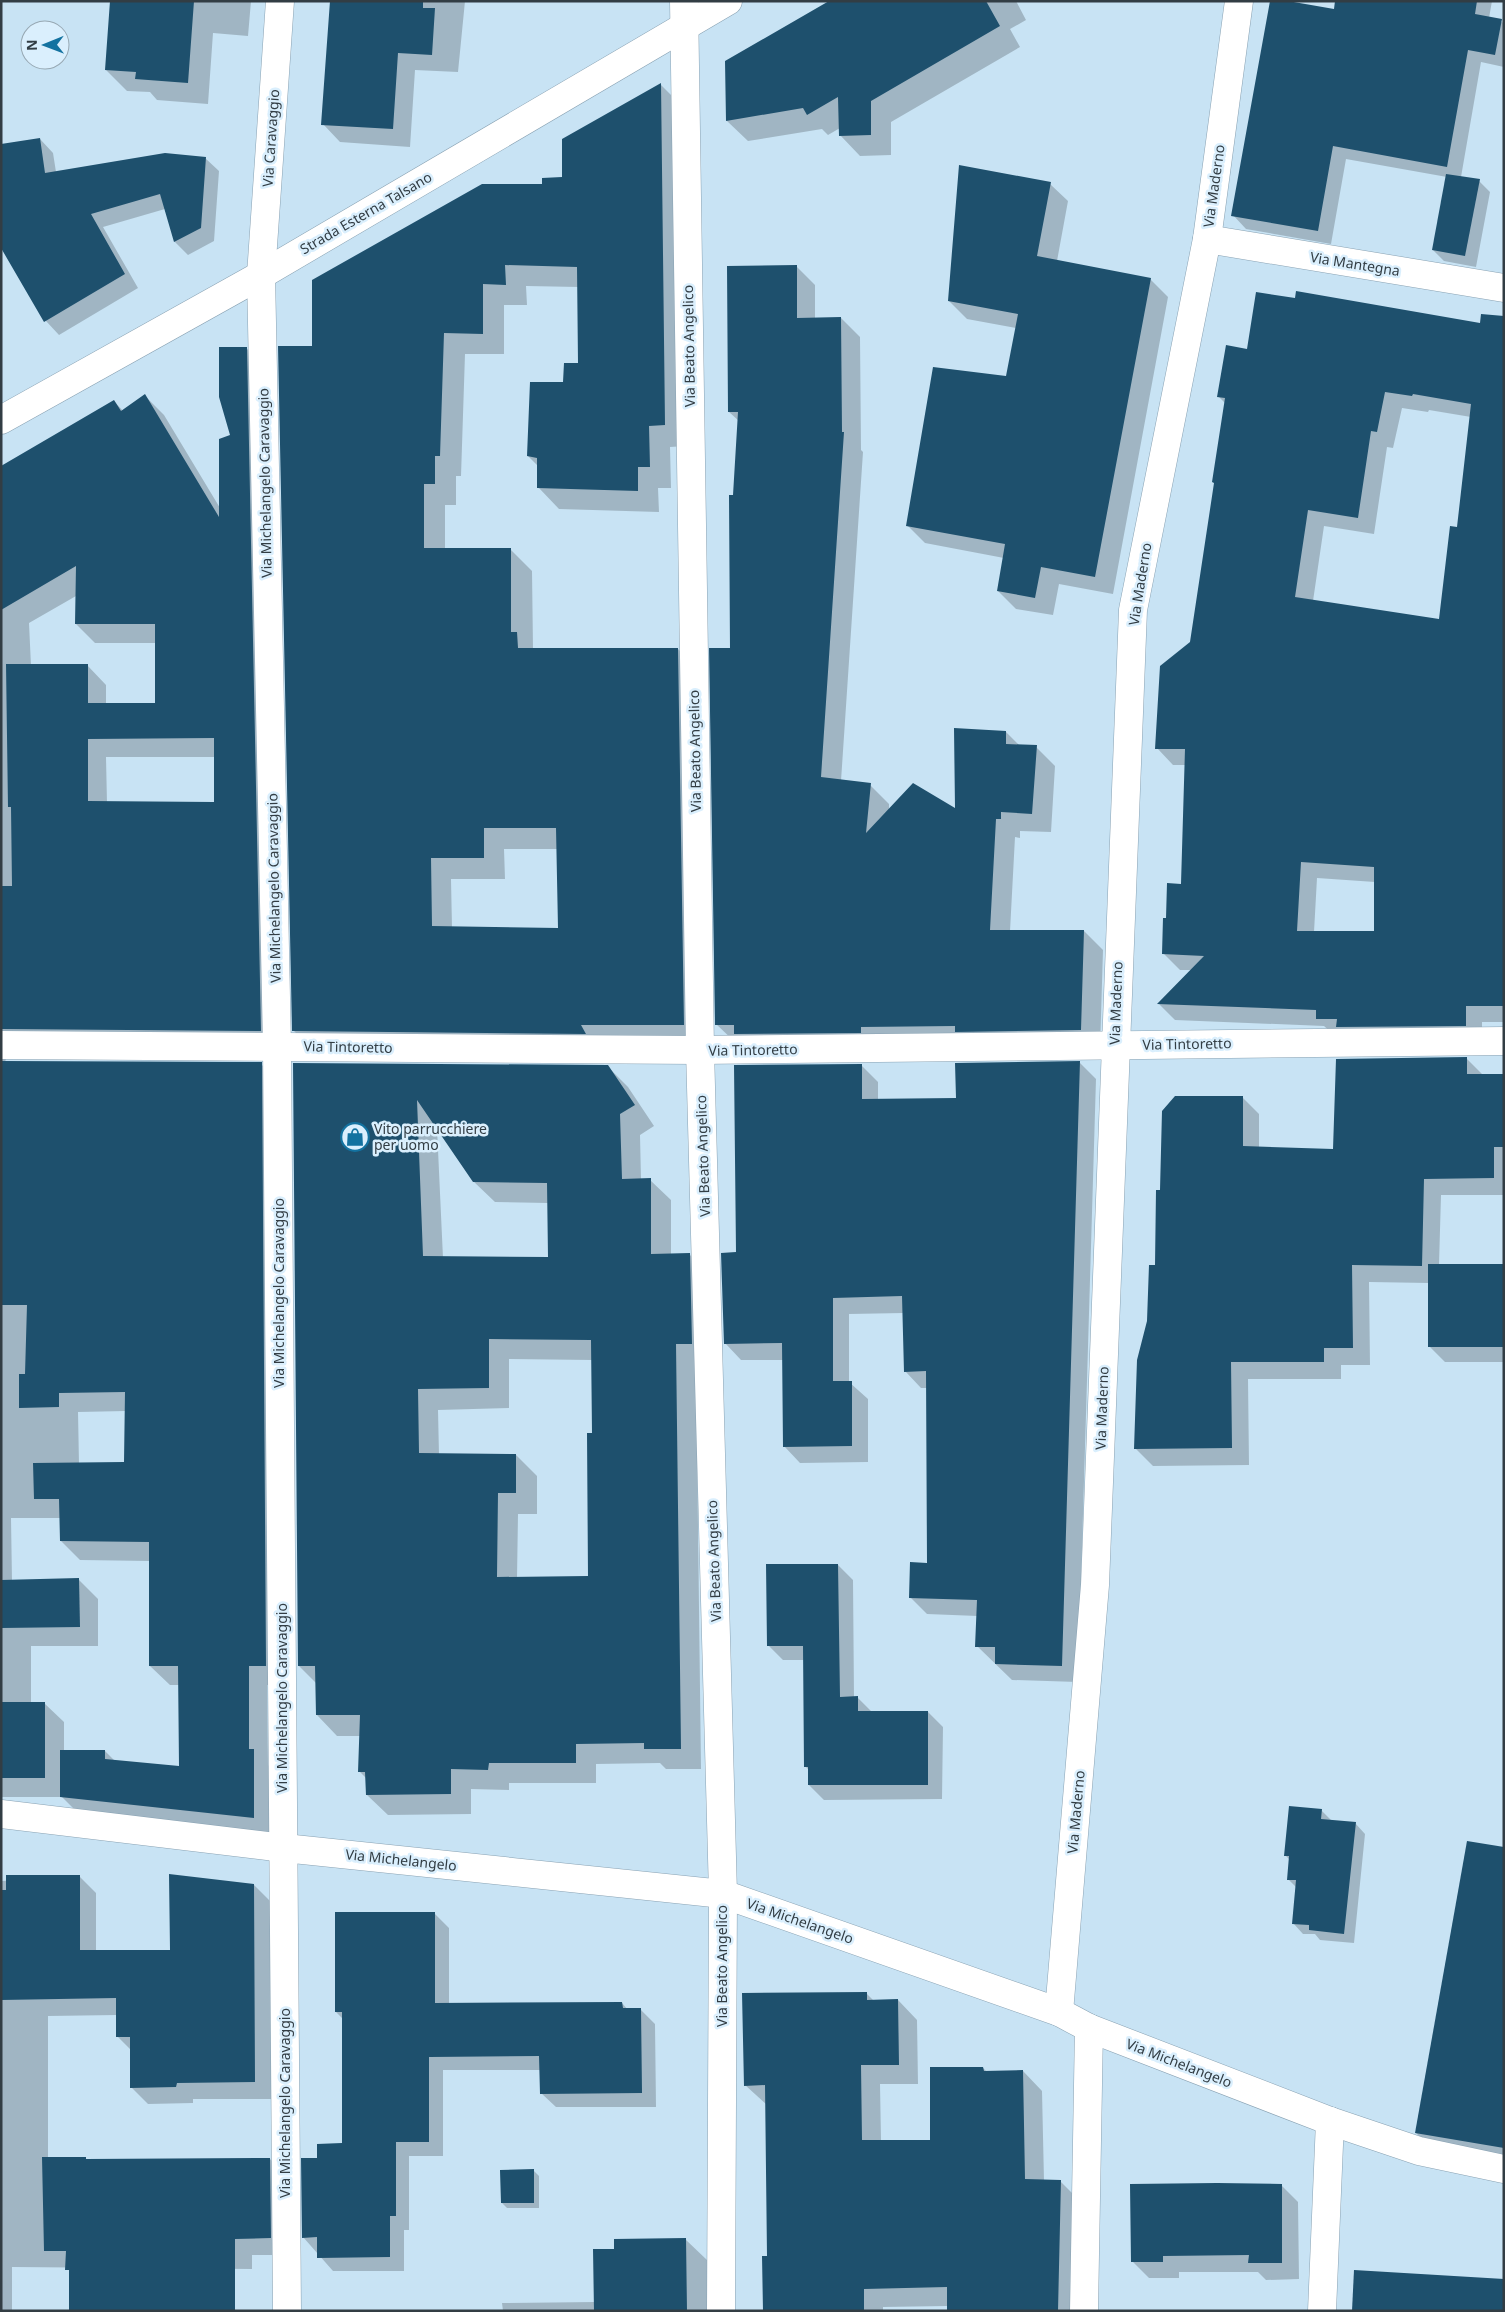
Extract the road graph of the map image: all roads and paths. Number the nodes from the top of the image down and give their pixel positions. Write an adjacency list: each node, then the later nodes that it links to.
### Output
1 (280, 1): 6 (street, Via Caravaggio)
2 (728, 1): 4 (street, Strada Esterna Talsano)
3 (1239, 1): 5 (street, Via Maderno)
4 (684, 14): 6 (street, Strada Esterna Talsano); 13 (street, Via Beato Angelico)
5 (1207, 239): 7 (street, Via Mantegna); 11 (street, Via Maderno)
6 (261, 275): 8 (street, Strada Esterna Talsano); 12 (street, Via Michelangelo Caravaggio)
7 (1504, 288)
8 (1, 420)
9 (1504, 1041): 11 (street, Via Tintoretto)
10 (1, 1045): 12 (street, Via Tintoretto)
11 (1114, 1045): 13 (street, Via Tintoretto); 17 (street, Via Maderno)
12 (277, 1046): 13 (street, Via Tintoretto); 15 (street, Via Michelangelo Caravaggio)
13 (700, 1050): 16 (street, Via Beato Angelico)
14 (1, 1814): 15 (street, Via Michelangelo)
15 (284, 1848): 16 (street, Via Michelangelo); 21 (street, Via Michelangelo Caravaggio)
16 (722, 1894): 17 (street, Via Michelangelo); 22 (street, Via Beato Angelico)
17 (1059, 2012): 18 (street, Via Michelangelo)
18 (1089, 2028): 19 (street, Via Michelangelo); 23 (street)
19 (1330, 2121): 20 (street, Via Michelangelo); 24 (street)
20 (1504, 2169)
21 (287, 2311)
22 (721, 2311)
23 (1084, 2311)
24 (1322, 2311)

